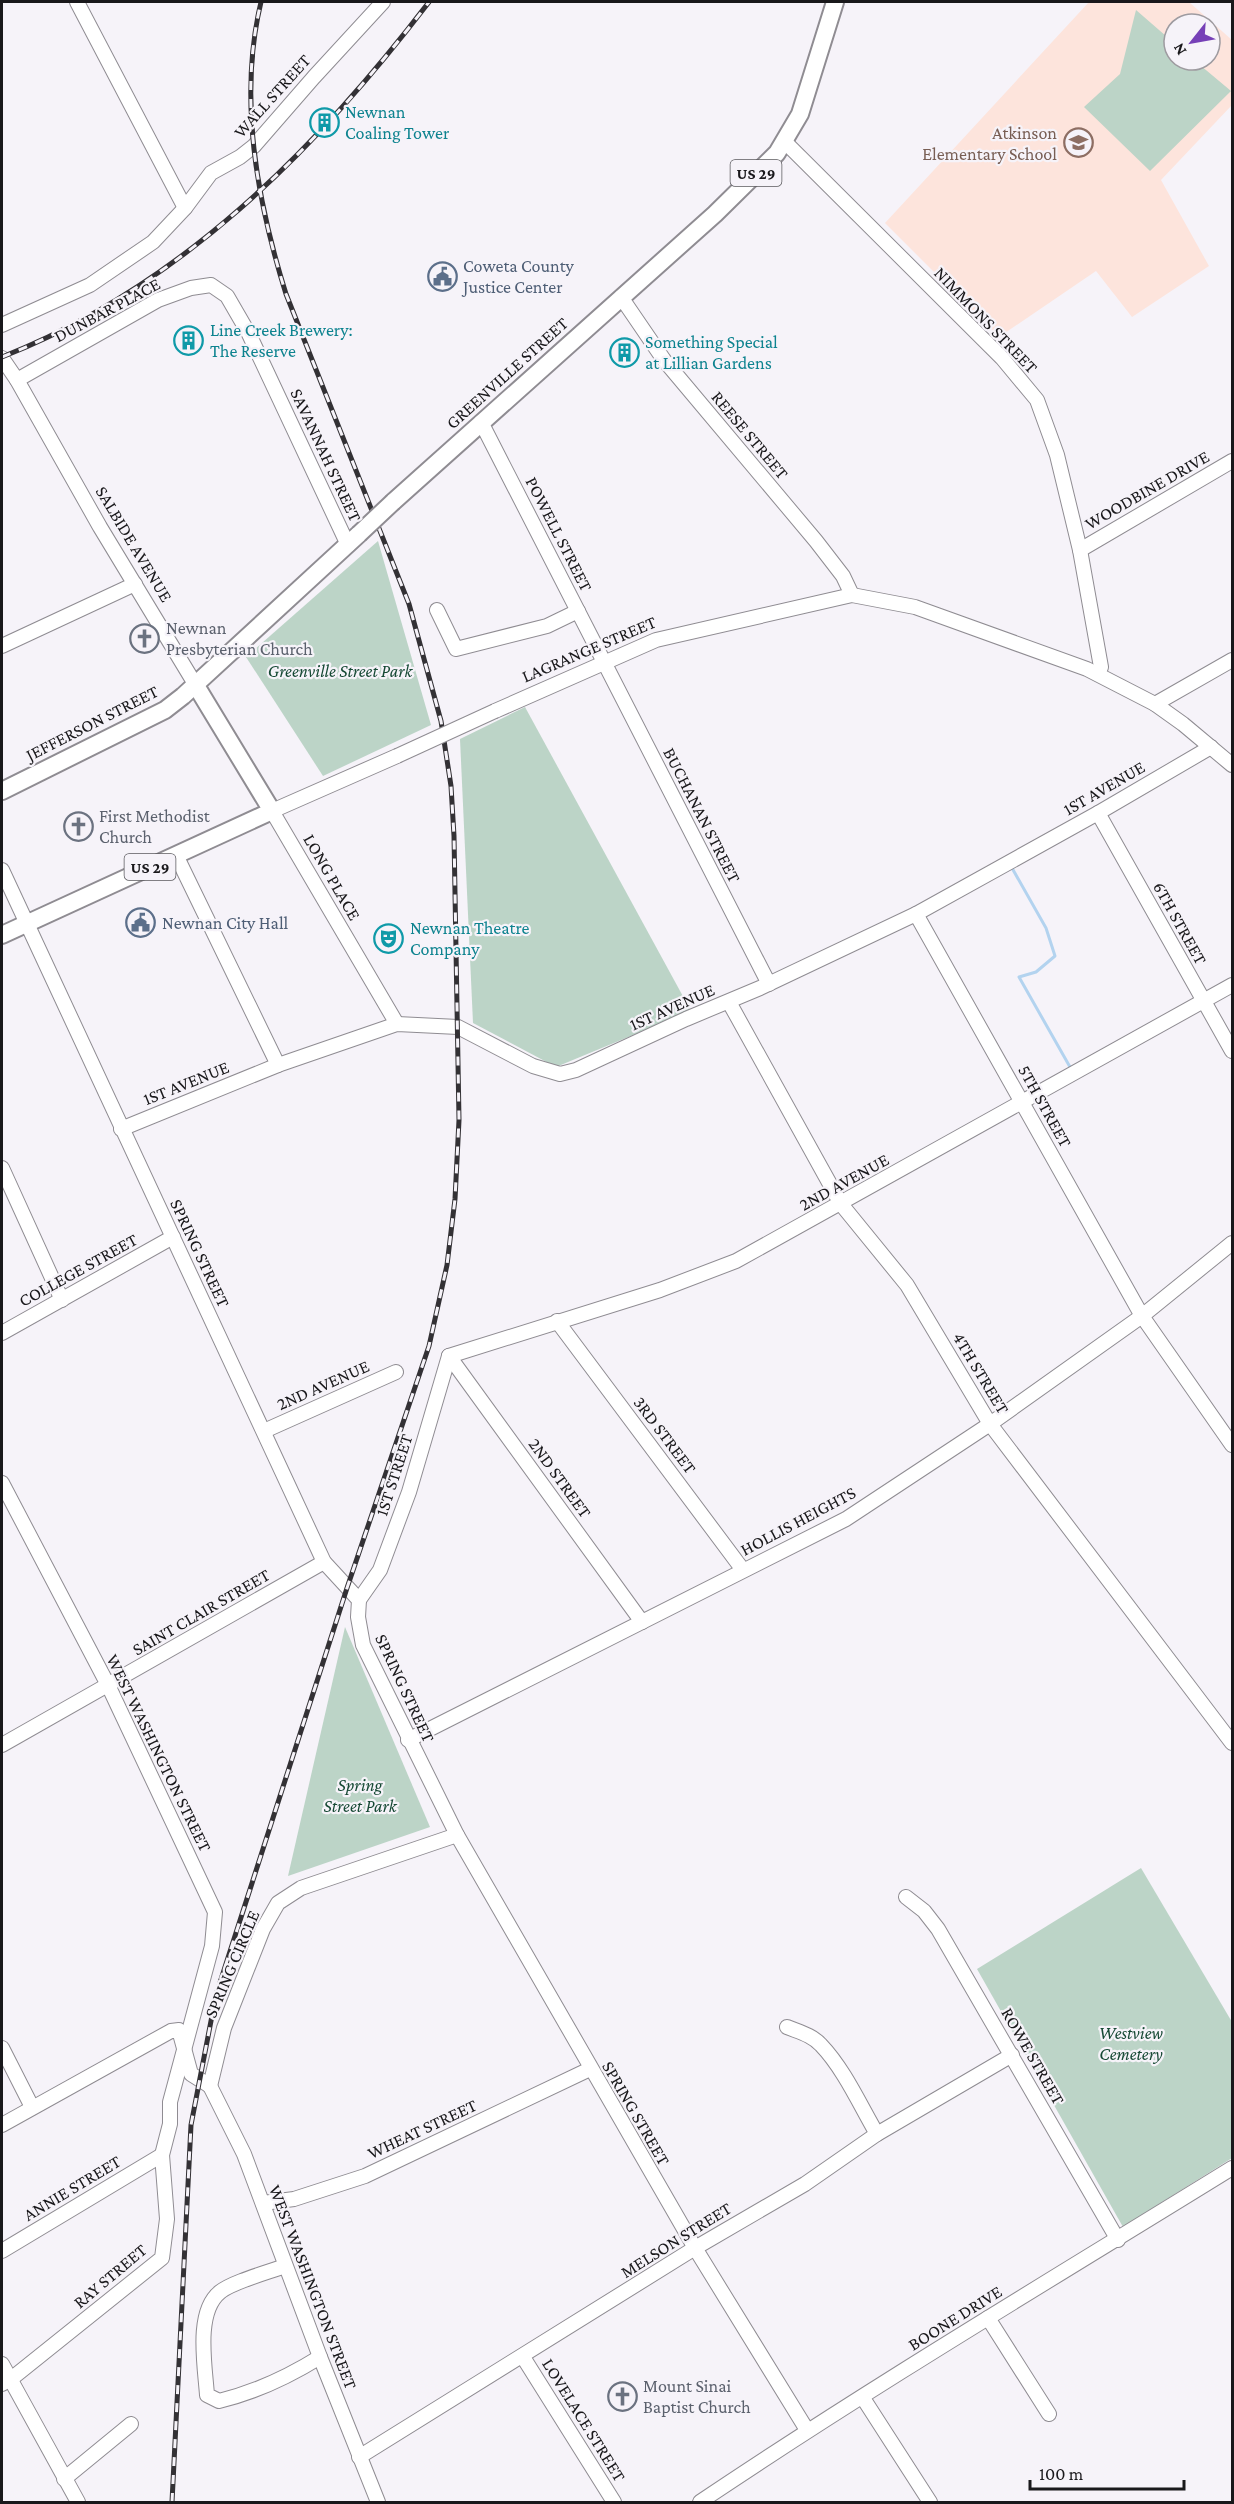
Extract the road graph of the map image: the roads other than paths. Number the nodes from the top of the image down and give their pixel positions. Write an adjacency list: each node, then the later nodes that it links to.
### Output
1 (77, 2): 5 (street)
2 (382, 2): 5 (street, WALL STREET)
3 (835, 2): 4 (main road, GREENVILLE STREET / US 29)
4 (785, 142): 7 (main road, GREENVILLE STREET / US 29); 14 (street, NIMMONS STREET)
5 (185, 208): 8 (street, WALL STREET)
6 (216, 289): 10 (street, DUNBAR PLACE); 13 (street, SAVANNAH STREET)
7 (621, 297): 11 (main road, GREENVILLE STREET / US 29); 16 (street, REESE STREET)
8 (2, 325)
9 (2, 358): 10 (street, SALBIDE AVENUE)
10 (14, 376): 15 (street, SALBIDE AVENUE)
11 (481, 422): 13 (main road, GREENVILLE STREET / US 29, bridge); 18 (street, POWELL STREET)
12 (1233, 461): 14 (street, WOODBINE DRIVE)
13 (354, 540): 23 (main road, GREENVILLE STREET / US 29)
14 (1080, 550): 22 (street, NIMMONS STREET)
15 (135, 584): 19 (street); 23 (street, SALBIDE AVENUE)
16 (852, 595): 21 (street, LAGRANGE STREET); 22 (street, LAGRANGE STREET)
17 (437, 610): 18 (street)
18 (578, 611): 21 (street, POWELL STREET)
19 (2, 646)
20 (1233, 660): 25 (street)
21 (604, 662): 30 (street, LAGRANGE STREET, bridge); 37 (street, BUCHANAN STREET)
22 (1098, 674): 25 (street, LAGRANGE STREET)
23 (195, 684): 24 (main road, SALBIDE AVENUE); 26 (main road, JEFFERSON STREET / US 29)
24 (205, 701): 26 (main road); 30 (main road, SALBIDE AVENUE)
25 (1155, 705): 27 (street, LAGRANGE STREET)
26 (165, 710): 29 (main road, JEFFERSON STREET / US 29)
27 (1211, 747): 28 (street, LAGRANGE STREET); 31 (street, 1ST AVENUE)
28 (1233, 765)
29 (2, 791)
30 (272, 811): 32 (main road, LAGRANGE STREET / US 29); 41 (street, LONG PLACE)
31 (1098, 813): 34 (street, 1ST AVENUE); 40 (street, 6TH STREET)
32 (176, 855): 35 (main road, LAGRANGE STREET / US 29); 43 (street)
33 (2, 870): 35 (street, SPRING STREET)
34 (916, 914): 37 (street, 1ST AVENUE); 44 (street, 5TH STREET)
35 (28, 924): 36 (main road, LAGRANGE STREET / US 29); 45 (street, SPRING STREET)
36 (2, 935)
37 (769, 984): 39 (street, 1ST AVENUE)
38 (1233, 985): 40 (street, 2ND AVENUE)
39 (729, 1002): 41 (street, 1ST AVENUE); 47 (street, 4TH STREET)
40 (1204, 1002): 42 (street, 6TH STREET); 44 (street, 2ND AVENUE)
41 (397, 1024): 43 (street, 1ST AVENUE)
42 (1233, 1051)
43 (278, 1065): 45 (street, 1ST AVENUE)
44 (1022, 1102): 47 (street, 2ND AVENUE); 51 (street, 5TH STREET)
45 (121, 1129): 48 (street, SPRING STREET)
46 (2, 1168): 50 (street)
47 (841, 1204): 52 (street, 2ND AVENUE); 56 (street, 4TH STREET)
48 (173, 1237): 50 (street, COLLEGE STREET); 57 (street, SPRING STREET)
49 (1233, 1243): 51 (street, HOLLIS HEIGHTS)
50 (62, 1300): 53 (street, COLLEGE STREET)
51 (1142, 1316): 56 (street, HOLLIS HEIGHTS); 58 (street, 5TH STREET)
52 (557, 1322): 54 (street, 2ND AVENUE); 61 (street, 3RD STREET)
53 (2, 1333)
54 (449, 1356): 62 (street, 1ST STREET); 63 (street, 2ND STREET)
55 (396, 1372): 57 (street, 2ND AVENUE)
56 (990, 1424): 61 (street, HOLLIS HEIGHTS); 66 (street, 4TH STREET)
57 (264, 1431): 60 (street, SPRING STREET)
58 (1233, 1445)
59 (2, 1483): 64 (street, WEST WASHINGTON STREET)
60 (324, 1562): 62 (street, SPRING STREET); 64 (street, SAINT CLAIR STREET)
61 (743, 1570): 63 (street, HOLLIS HEIGHTS)
62 (359, 1600): 65 (street, SPRING STREET)
63 (642, 1622): 65 (street, HOLLIS HEIGHTS)
64 (108, 1685): 67 (street, SAINT CLAIR STREET); 72 (street, WEST WASHINGTON STREET)
65 (408, 1740): 68 (street, SPRING STREET)
66 (1233, 1743)
67 (2, 1745)
68 (456, 1835): 74 (street, SPRING STREET); 75 (street, SPRING CIRCLE)
69 (906, 1897): 73 (street, ROWE STREET)
70 (787, 2027): 78 (street)
71 (2, 2048): 76 (street)
72 (184, 2051): 75 (street); 76 (street); 79 (street, RAY STREET)
73 (1012, 2055): 78 (street, MELSON STREET); 82 (street, ROWE STREET)
74 (590, 2069): 81 (street, WHEAT STREET); 83 (street, SPRING STREET)
75 (210, 2086): 81 (street, WEST WASHINGTON STREET)
76 (32, 2107): 77 (street)
77 (2, 2125)
78 (877, 2134): 83 (street, MELSON STREET)
79 (162, 2155): 84 (street, ANNIE STREET); 90 (street, RAY STREET)
80 (1233, 2168): 82 (street, BOONE DRIVE)
81 (263, 2203): 85 (street, WEST WASHINGTON STREET)
82 (1118, 2240): 86 (street, BOONE DRIVE)
83 (694, 2248): 88 (street, MELSON STREET); 94 (street, SPRING STREET)
84 (2, 2251)
85 (285, 2266): 87 (street, WEST WASHINGTON STREET); 87 (street)
86 (988, 2318): 91 (street, BOONE DRIVE); 92 (street)
87 (320, 2357): 95 (street, WEST WASHINGTON STREET)
88 (523, 2357): 95 (street, MELSON STREET); 99 (street, LOVELACE STREET)
89 (2, 2364): 90 (street)
90 (6, 2381): 96 (street)
91 (863, 2398): 94 (street, BOONE DRIVE); 101 (street)
92 (1049, 2414)
93 (131, 2424): 96 (street)
94 (807, 2430): 100 (street, BOONE DRIVE)
95 (359, 2457): 98 (street, WEST WASHINGTON STREET)
96 (64, 2479): 97 (street)
97 (78, 2502)
98 (378, 2502)
99 (614, 2502)
100 (700, 2502)
101 (930, 2502)

